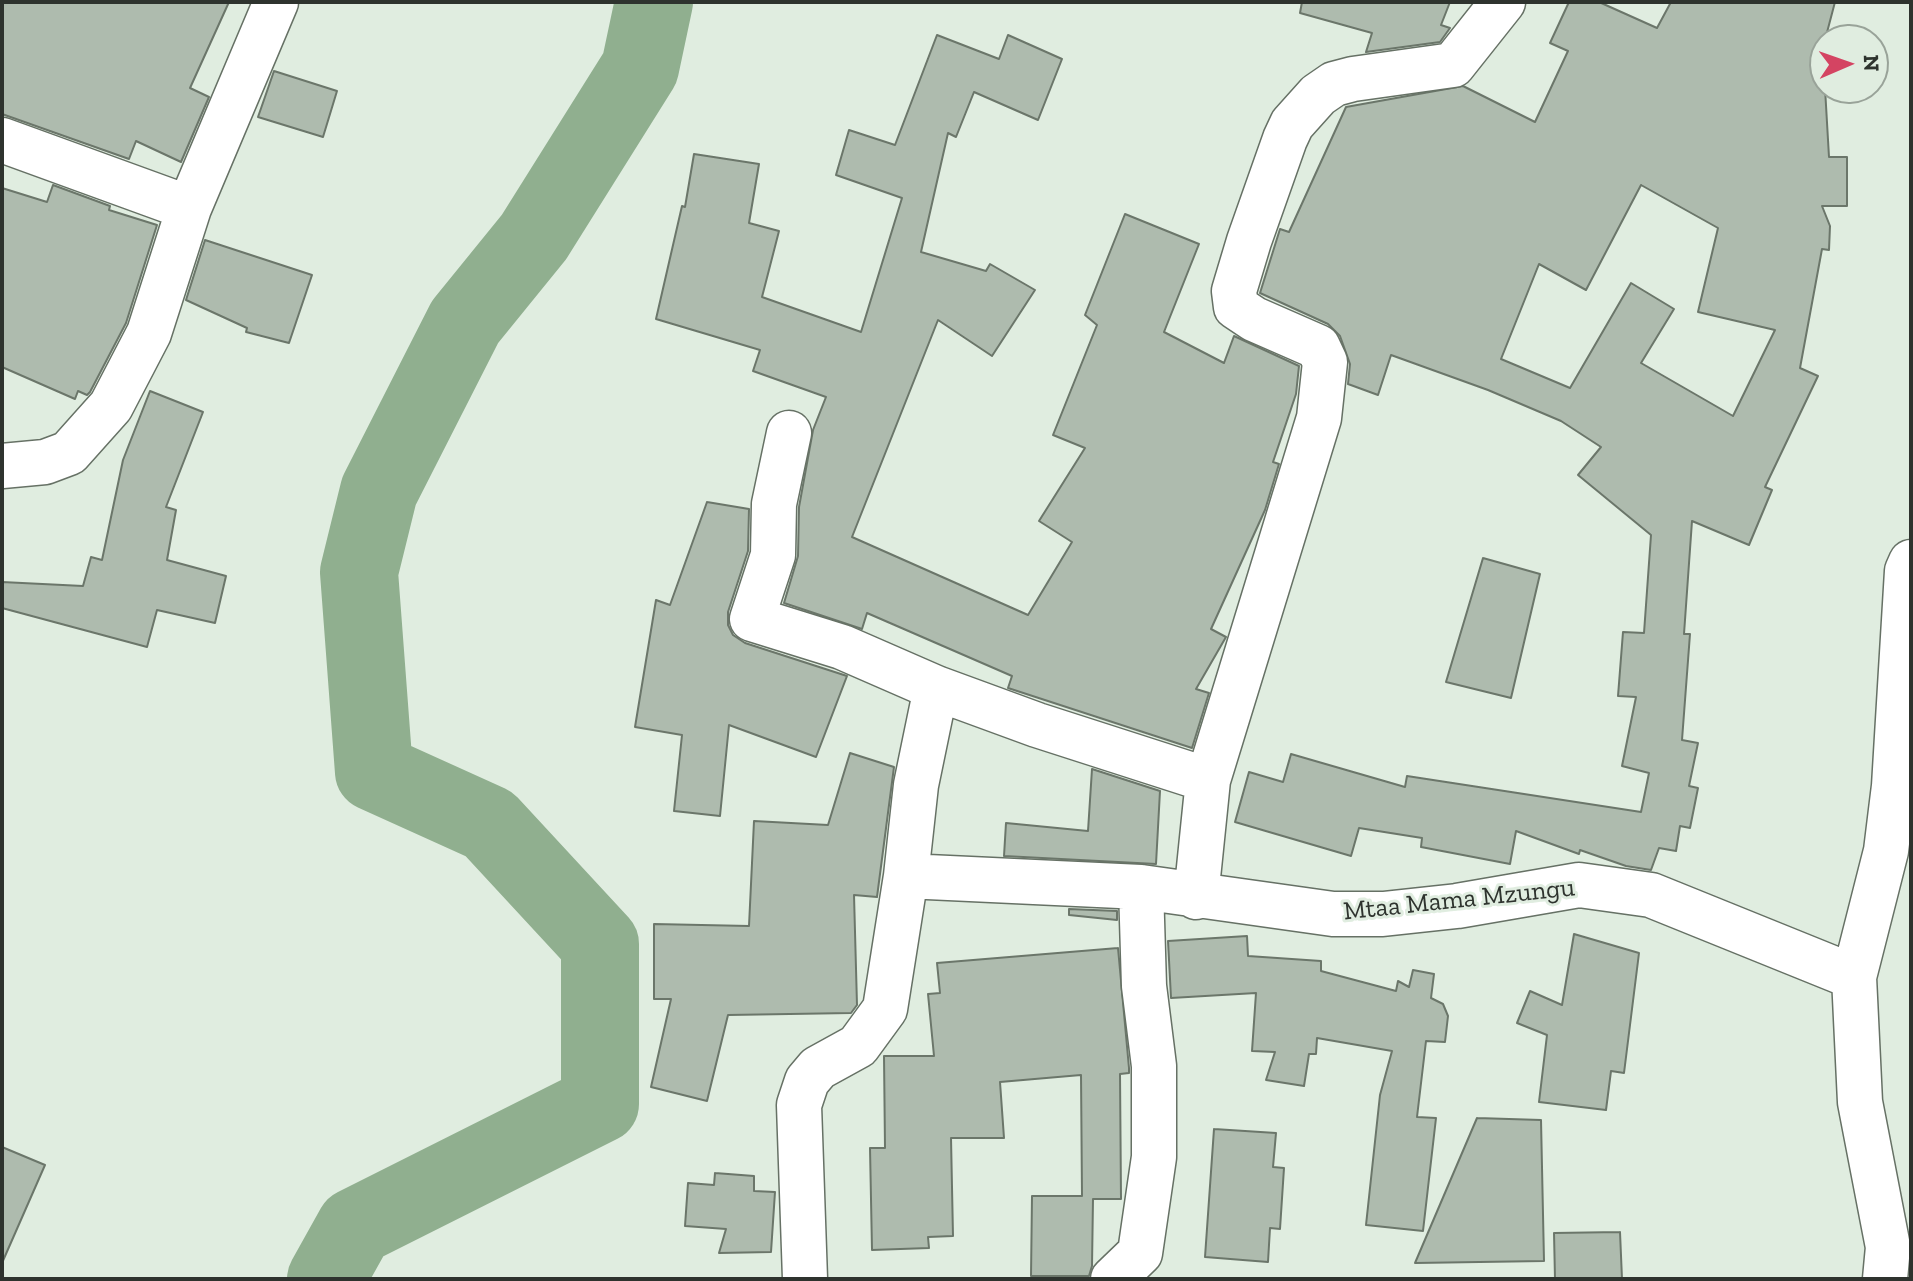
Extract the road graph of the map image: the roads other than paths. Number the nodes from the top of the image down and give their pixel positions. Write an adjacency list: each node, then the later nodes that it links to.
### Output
1 (276, 2): 4 (street)
2 (1503, 2): 9 (street)
3 (2, 140): 4 (street)
4 (189, 208): 6 (street)
5 (789, 433): 8 (street)
6 (2, 466)
7 (1911, 562): 13 (street)
8 (936, 688): 9 (street); 10 (street)
9 (1208, 780): 12 (street)
10 (906, 876): 11 (street, Mtaa Mama Mzungu); 14 (street)
11 (1141, 887): 12 (street, Mtaa Mama Mzungu); 15 (street)
12 (1196, 897): 13 (street, Mtaa Mama Mzungu)
13 (1854, 977): 16 (street)
14 (805, 1279)
15 (1113, 1279)
16 (1885, 1279)

